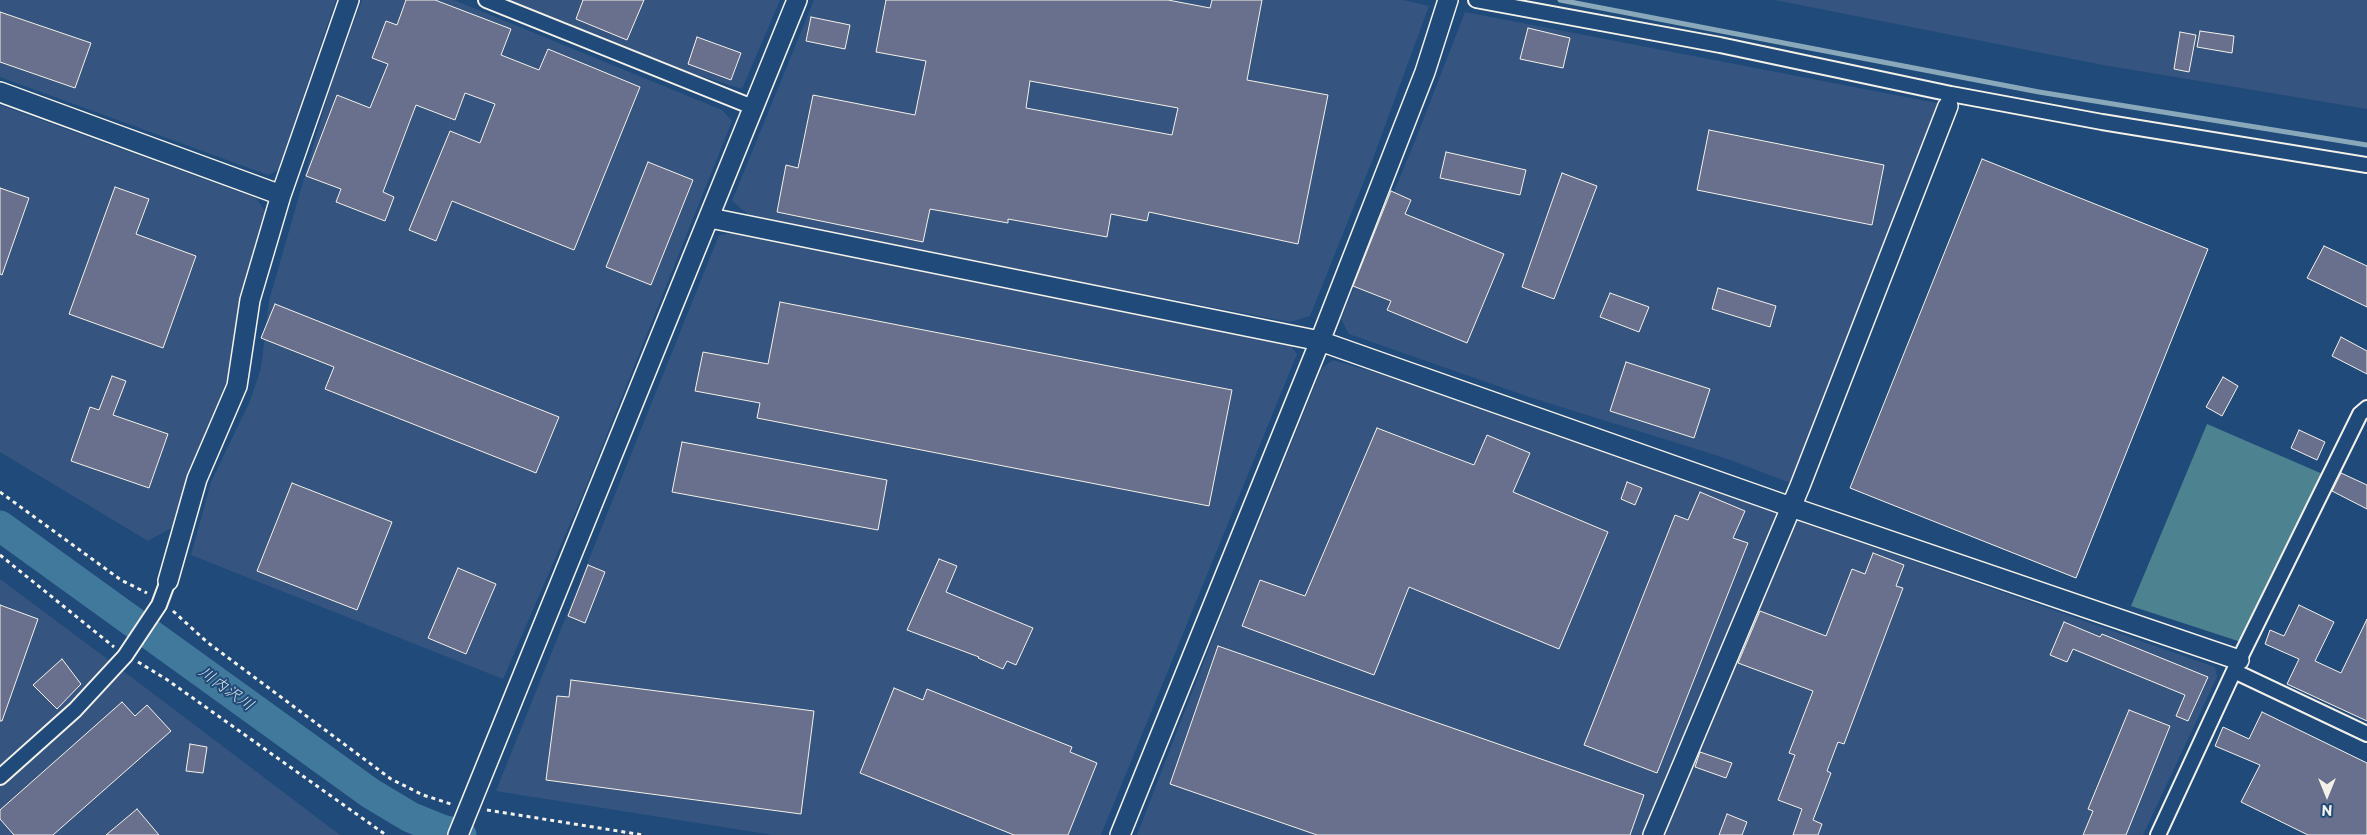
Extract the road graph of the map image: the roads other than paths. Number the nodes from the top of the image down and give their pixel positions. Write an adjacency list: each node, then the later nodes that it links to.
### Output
1 (349, 0): 10 (street)
2 (486, 0): 8 (street)
3 (798, 0): 8 (street)
4 (1448, 0): 12 (street)
5 (1476, 0): 9 (street)
6 (0, 92): 10 (street)
7 (1948, 106): 14 (street)
8 (755, 108): 11 (street)
9 (2367, 165)
10 (281, 195): 15 (street)
11 (710, 218): 12 (street); 19 (street)
12 (1320, 341): 14 (street); 20 (street)
13 (2367, 408): 16 (street)
14 (1791, 507): 16 (street); 21 (street)
15 (168, 581): 18 (street)
16 (2237, 665): 17 (street); 22 (street)
17 (2367, 734)
18 (0, 777)
19 (458, 835)
20 (1120, 835)
21 (1654, 835)
22 (2158, 835)

